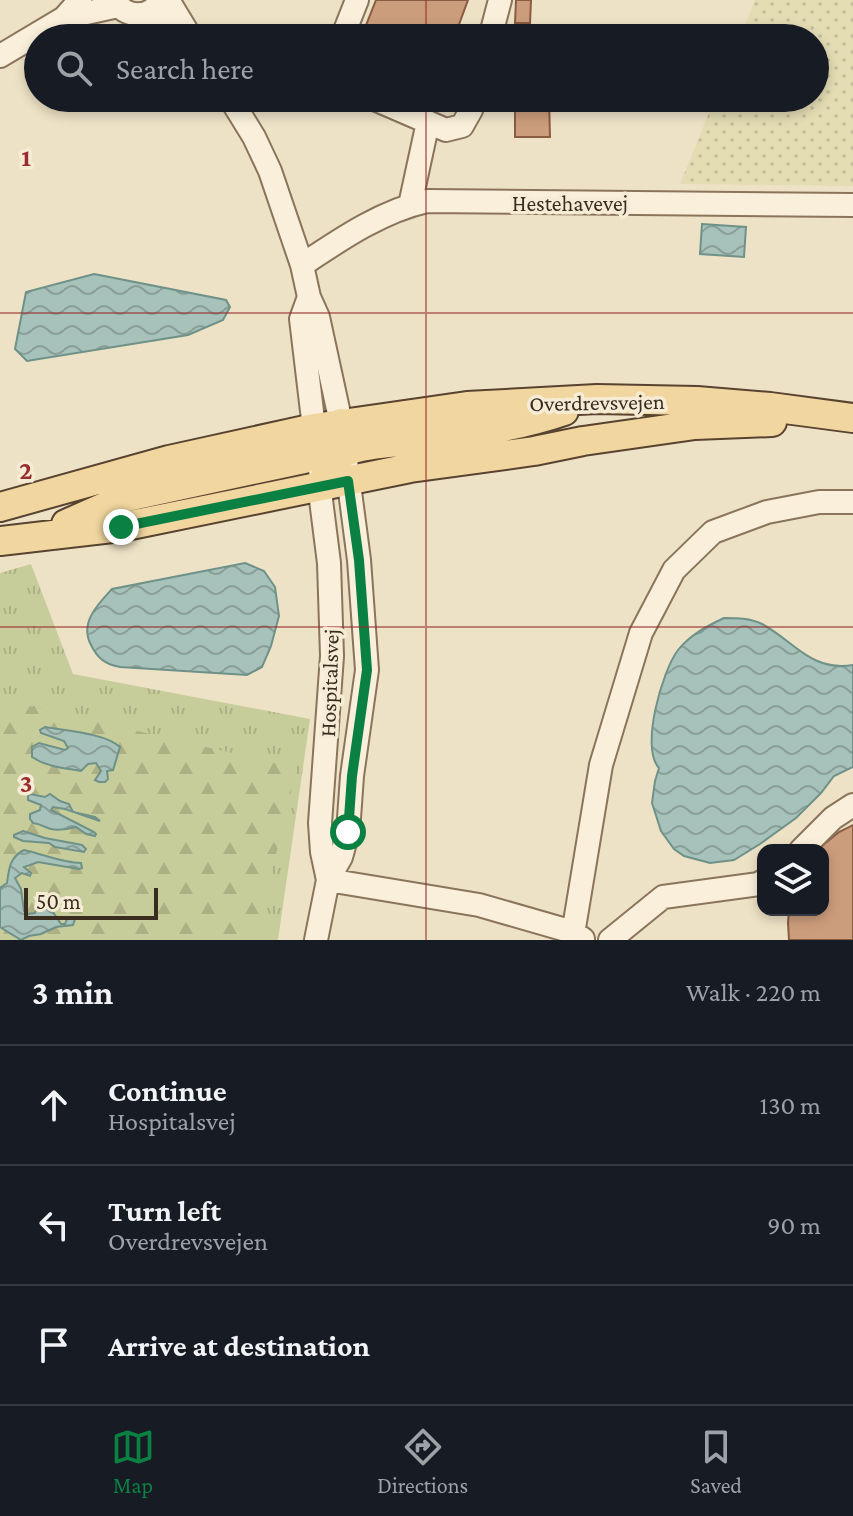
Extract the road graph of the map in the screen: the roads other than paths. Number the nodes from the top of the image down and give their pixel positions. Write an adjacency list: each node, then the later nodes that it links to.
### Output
1 (80, 0): 7 (street)
2 (168, 0): 10 (street)
3 (357, 0): 11 (street)
4 (500, 0): 12 (street)
5 (116, 3): 6 (street); 7 (street)
6 (153, 7): 9 (street)
7 (64, 18): 8 (street)
8 (54, 24)
9 (166, 24)
10 (183, 24)
11 (348, 24)
12 (494, 24)
13 (24, 42): 14 (street)
14 (0, 56)
15 (239, 112): 21 (street)
16 (405, 112): 18 (street)
17 (470, 112): 18 (street)
18 (428, 122): 19 (street)
19 (410, 205): 20 (street, Hestehavevej); 21 (street, Hestehavevej)
20 (853, 205)
21 (302, 265): 23 (street)
22 (853, 419): 23 (main road, Overdrevsvejen); 24 (main road, Overdrevsvejen)
23 (329, 439): 24 (main road); 26 (main road); 27 (main road)
24 (335, 484): 27 (main road, Overdrevsvejen); 31 (street, Hospitalsvej); 31 (street, Hospitalsvej)
25 (853, 502): 33 (street)
26 (0, 507)
27 (39, 535): 28 (main road, Overdrevsvejen)
28 (0, 541)
29 (853, 805): 30 (street)
30 (807, 844)
31 (328, 880): 33 (street); 34 (street, Hospitalsvej)
32 (757, 884): 35 (street)
33 (577, 937)
34 (316, 940)
35 (610, 940)

